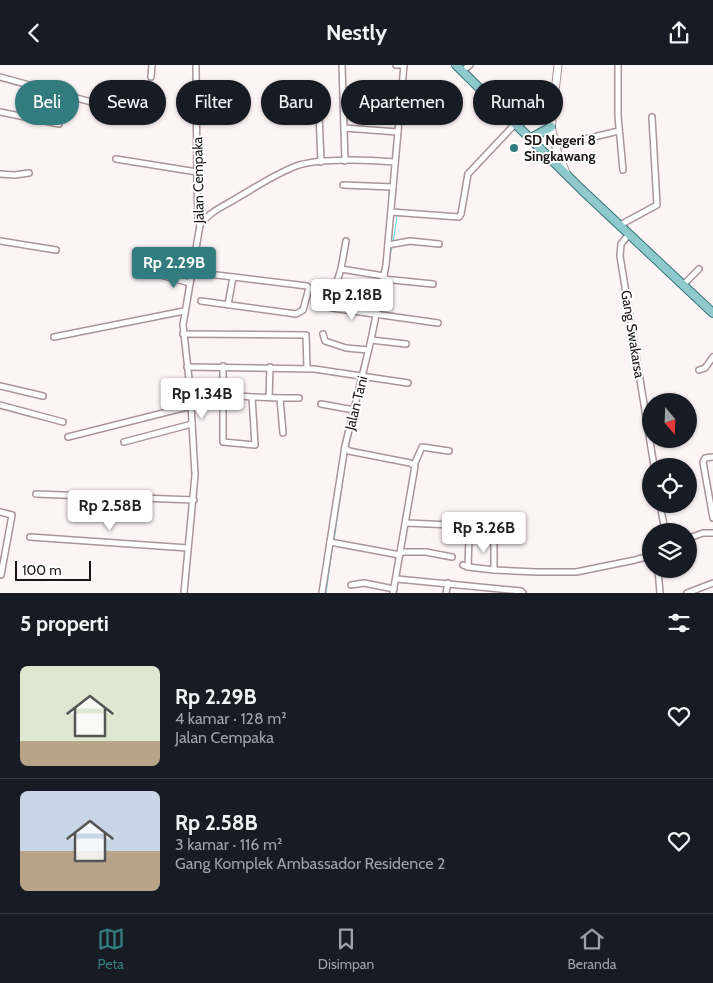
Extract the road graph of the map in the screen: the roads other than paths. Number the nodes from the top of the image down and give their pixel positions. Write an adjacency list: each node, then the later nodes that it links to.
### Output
1 (152, 65): 11 (street)
2 (196, 65): 12 (street, Jalan Cempaka)
3 (342, 65): 25 (street)
4 (396, 65): 5 (street)
5 (404, 65): 13 (street, Jalan Tani)
6 (470, 65): 9 (street)
7 (558, 65): 24 (street)
8 (618, 65): 26 (street)
9 (459, 68): 14 (main road)
10 (0, 77): 15 (street)
11 (151, 77)
12 (197, 80)
13 (402, 80)
14 (473, 82)
15 (89, 101)
16 (0, 112): 17 (street)
17 (15, 115)
18 (652, 117): 43 (street)
19 (199, 125): 35 (street, Jalan Cempaka)
20 (319, 125): 32 (street)
21 (396, 125): 27 (street, Jalan Tani)
22 (514, 125): 41 (street)
23 (518, 125): 28 (main road)
24 (552, 127): 28 (main road); 29 (street)
25 (344, 128): 27 (street); 31 (street)
26 (619, 131): 29 (street); 34 (street)
27 (395, 132): 33 (street, Jalan Tani)
28 (531, 138): 38 (main road)
29 (555, 145): 38 (street)
30 (116, 159): 35 (street)
31 (345, 161): 32 (street); 33 (street)
32 (321, 162): 42 (street)
33 (392, 162): 40 (street, Jalan Tani)
34 (623, 171)
35 (197, 172): 42 (street, Jalan Cempaka)
36 (29, 173): 37 (street)
37 (0, 174)
38 (567, 175): 43 (main road)
39 (343, 185): 40 (street)
40 (393, 187): 41 (street, Jalan Tani)
41 (393, 212): 48 (street, Jalan Tani)
42 (200, 225): 52 (street, Jalan Cempaka)
43 (620, 225): 44 (main road)
44 (627, 237): 59 (main road); 100 (street, Gang Swakarsa)
45 (0, 241): 49 (street)
46 (346, 241): 50 (street)
47 (439, 244): 48 (street)
48 (388, 245): 55 (street, Jalan Tani)
49 (56, 250)
50 (341, 269): 55 (street); 57 (street)
51 (700, 269): 59 (street)
52 (192, 272): 54 (street); 56 (street, Jalan Cempaka)
53 (164, 276): 56 (street)
54 (233, 277): 61 (street); 61 (street)
55 (384, 278): 58 (street); 65 (street, Jalan Tani)
56 (190, 283): 63 (street, Jalan Cempaka)
57 (336, 283)
58 (433, 284)
59 (683, 285): 64 (main road)
60 (201, 301): 61 (street)
61 (228, 305)
62 (332, 308): 65 (street)
63 (184, 311): 67 (street, Jalan Cempaka); 69 (street)
64 (713, 313)
65 (378, 315): 66 (street); 70 (street, Jalan Tani)
66 (438, 323)
67 (184, 334): 75 (street, Jalan Cempaka); 77 (street)
68 (323, 334): 72 (street)
69 (54, 337)
70 (372, 340): 71 (street); 72 (street, Jalan Tani)
71 (406, 344)
72 (368, 351): 79 (street, Jalan Tani)
73 (713, 357): 78 (street)
74 (223, 366): 75 (street); 76 (street); 84 (street)
75 (187, 367): 90 (street, Jalan Cempaka)
76 (270, 367): 77 (street); 85 (street)
77 (307, 368): 79 (street)
78 (699, 370)
79 (364, 375): 80 (street); 91 (street, Jalan Tani)
80 (408, 383)
81 (0, 386): 82 (street)
82 (43, 396)
83 (240, 397): 84 (street)
84 (252, 397): 85 (street)
85 (270, 397): 86 (street)
86 (280, 398): 87 (street); 94 (street)
87 (299, 398)
88 (321, 404): 91 (street)
89 (0, 405): 92 (street)
90 (191, 406): 93 (street, Jalan Cempaka); 95 (street)
91 (354, 410): 97 (street, Jalan Tani)
92 (63, 423)
93 (192, 424): 96 (street); 103 (street, Jalan Cempaka)
94 (283, 433)
95 (68, 437)
96 (124, 442)
97 (347, 449): 101 (street); 113 (street, Jalan Tani)
98 (449, 451): 101 (street)
99 (710, 457): 105 (street)
100 (653, 458)
101 (414, 465): 106 (street)
102 (36, 494): 103 (street)
103 (194, 500): 114 (street, Jalan Cempaka)
104 (0, 512): 119 (street)
105 (713, 518)
106 (406, 523): 107 (street); 115 (street)
107 (452, 525)
108 (713, 533): 109 (street)
109 (697, 535)
110 (30, 537): 114 (street)
111 (469, 538): 118 (street)
112 (494, 538): 118 (street)
113 (333, 543): 115 (street); 128 (street, Jalan Tani)
114 (188, 547): 127 (street, Jalan Cempaka)
115 (400, 553): 116 (street); 121 (street)
116 (452, 557)
117 (642, 558): 118 (street)
118 (494, 570)
119 (1, 575)
120 (659, 578): 131 (street)
121 (397, 579): 122 (street); 126 (street)
122 (448, 583): 129 (street); 130 (street)
123 (713, 583): 125 (street)
124 (351, 585): 126 (street)
125 (703, 590): 132 (street)
126 (394, 591)
127 (184, 593)
128 (322, 593)
129 (446, 593)
130 (523, 593)
131 (660, 593)
132 (687, 593)

